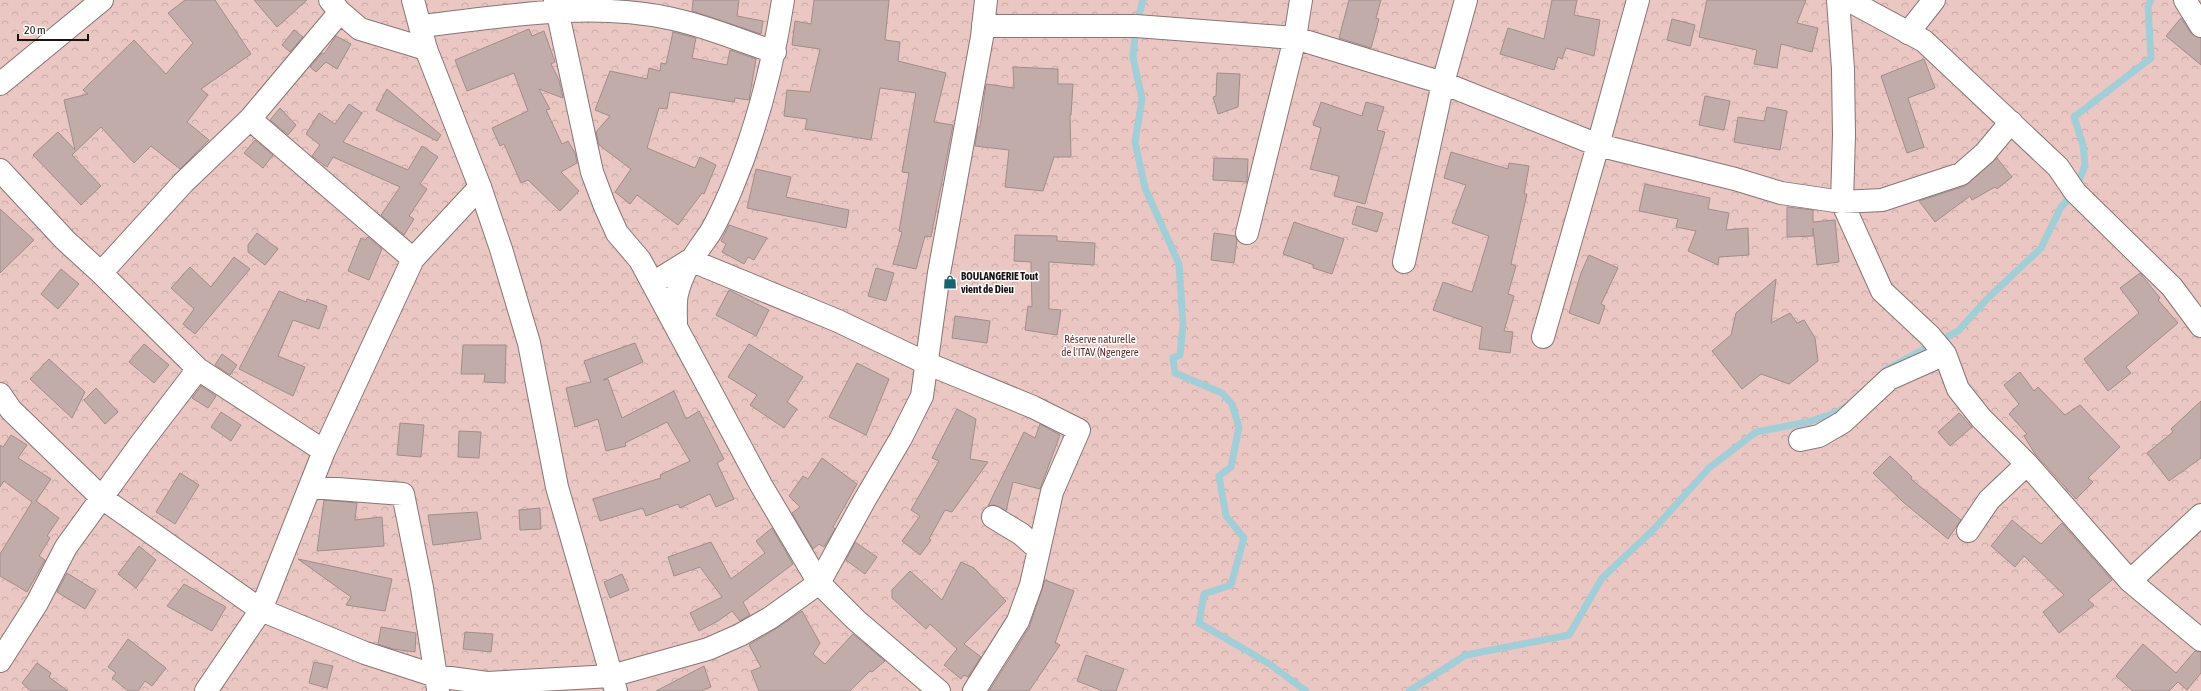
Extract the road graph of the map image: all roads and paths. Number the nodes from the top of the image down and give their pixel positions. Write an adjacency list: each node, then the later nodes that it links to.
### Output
1 (102, 0): 22 (street)
2 (413, 0): 14 (street)
3 (783, 0): 20 (street)
4 (986, 0): 15 (street)
5 (1300, 0): 18 (street)
6 (1466, 0): 21 (street)
7 (1638, 0): 25 (street)
8 (1838, 0): 28 (street)
9 (1848, 0): 17 (street)
10 (1934, 0): 17 (street)
11 (2185, 0): 16 (street)
12 (335, 6): 19 (street); 23 (street)
13 (556, 6): 14 (street); 20 (street); 34 (street)
14 (421, 26): 19 (street)
15 (983, 26): 18 (street); 39 (street)
16 (2201, 26)
17 (1908, 33): 24 (street)
18 (1295, 38): 21 (street); 29 (street)
19 (426, 49): 27 (street)
20 (775, 52): 31 (street)
21 (1443, 83): 25 (street); 32 (street)
22 (0, 84)
23 (250, 119): 30 (street); 33 (street)
24 (2011, 122): 28 (street); 36 (street)
25 (1598, 145): 28 (street); 37 (street)
26 (0, 170): 33 (street)
27 (480, 187): 30 (street); 57 (street)
28 (1842, 202): 38 (street)
29 (1247, 233)
30 (413, 259): 43 (street)
31 (690, 260): 34 (street); 35 (street); 39 (street)
32 (1404, 262)
33 (101, 273): 40 (street)
34 (653, 283): 35 (street)
35 (676, 324): 52 (street)
36 (2201, 326)
37 (1543, 337)
38 (1944, 354): 42 (street); 44 (street)
39 (926, 363): 50 (street); 52 (street)
40 (198, 370): 43 (street); 46 (street)
41 (0, 394): 46 (street)
42 (1800, 440)
43 (324, 452): 45 (street)
44 (2027, 464): 49 (street); 51 (street)
45 (311, 487): 53 (street); 56 (street)
46 (102, 498): 53 (street); 55 (street)
47 (2201, 515): 51 (street)
48 (993, 518): 50 (street)
49 (1968, 531)
50 (1038, 549): 60 (street)
51 (2130, 581): 54 (street)
52 (819, 583): 57 (street); 59 (street)
53 (262, 610): 56 (street); 58 (street)
54 (2201, 640)
55 (0, 661)
56 (437, 683): 57 (street)
57 (613, 683)
58 (206, 691)
59 (939, 691)
60 (974, 691)

